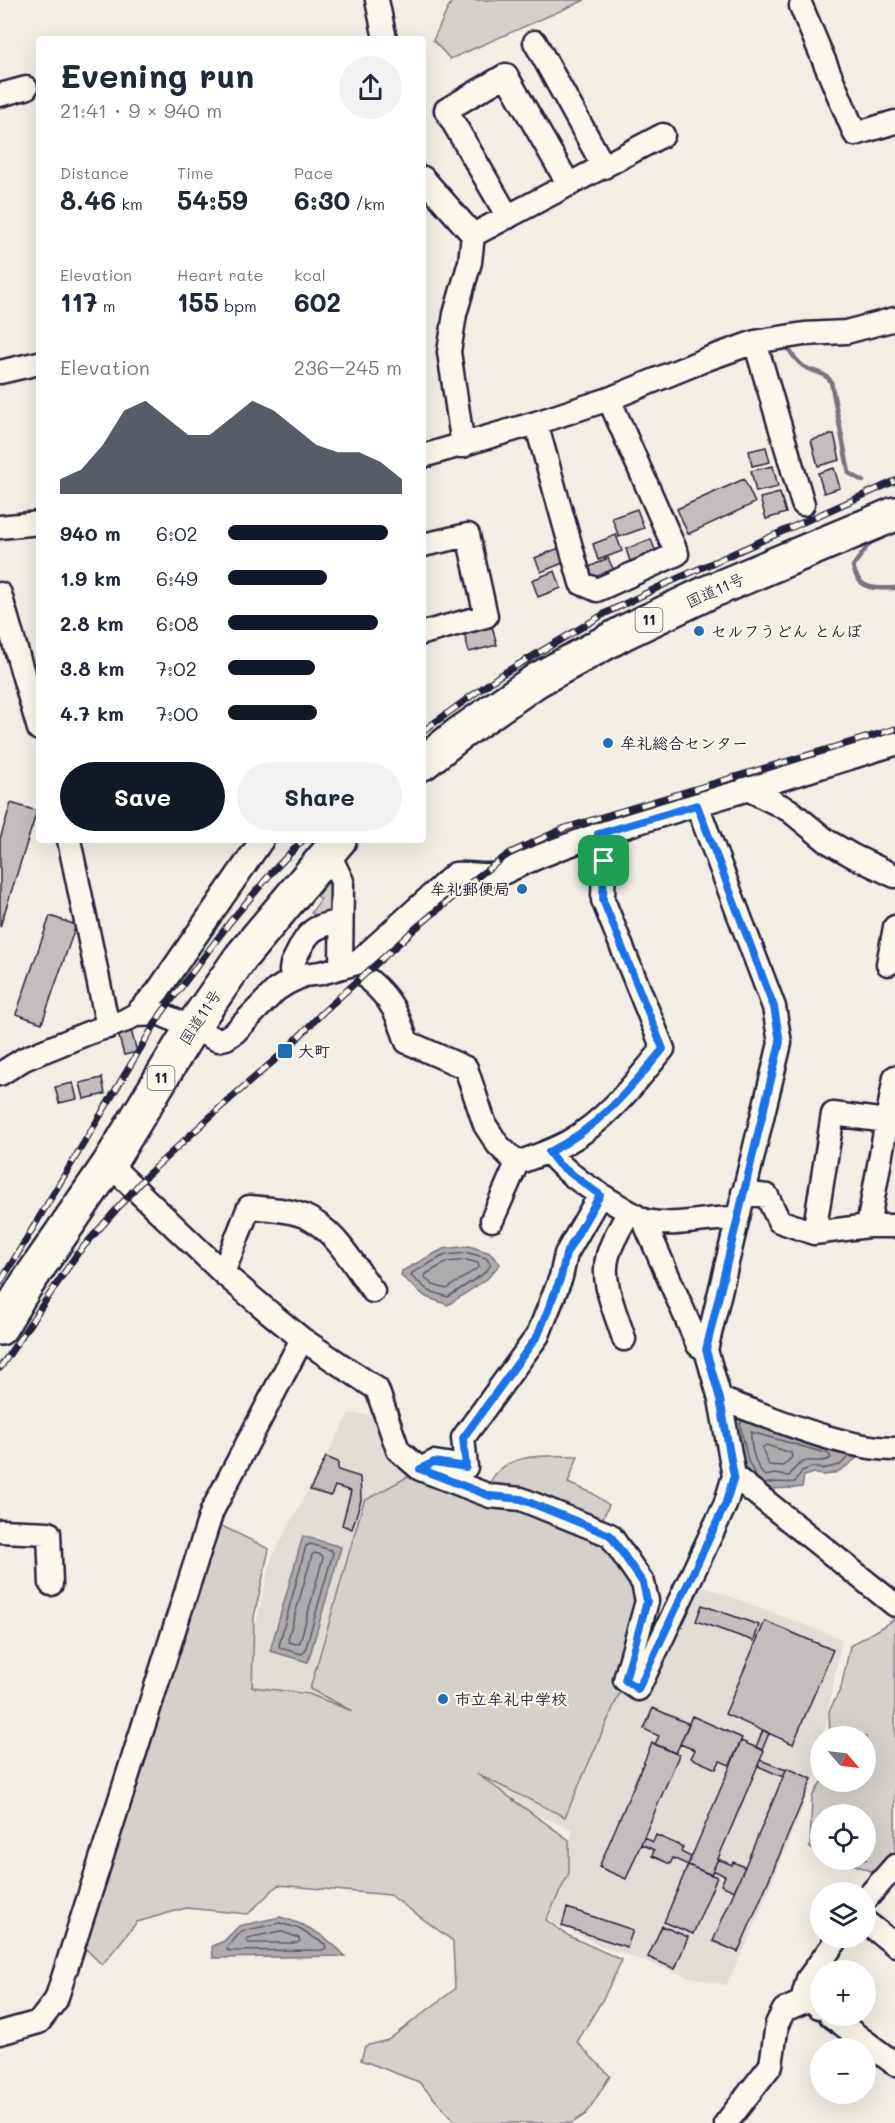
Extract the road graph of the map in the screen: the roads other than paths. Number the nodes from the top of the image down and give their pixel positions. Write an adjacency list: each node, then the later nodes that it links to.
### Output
1 (377, 0): 3 (street)
2 (801, 6): 7 (street)
3 (384, 36)
4 (535, 42): 9 (street)
5 (27, 88): 6 (street)
6 (0, 95)
7 (895, 122)
8 (663, 135): 9 (street)
9 (604, 167): 11 (street)
10 (426, 181): 13 (street)
11 (569, 185): 12 (street); 12 (street)
12 (508, 217): 13 (street)
13 (473, 235): 20 (street)
14 (895, 319): 15 (street)
15 (755, 342): 18 (street); 22 (street)
16 (36, 364): 17 (street)
17 (0, 372)
18 (609, 399): 19 (street); 19 (street)
19 (536, 423): 20 (street)
20 (463, 446): 21 (street)
21 (426, 455)
22 (803, 504)
23 (895, 514): 31 (highway, 国道11号 / 11)
24 (36, 523): 25 (street)
25 (0, 527)
26 (426, 544): 28 (street)
27 (0, 594): 29 (street)
28 (426, 632)
29 (36, 719)
30 (895, 744): 32 (street)
31 (426, 761)
32 (746, 788): 33 (street); 38 (street)
33 (697, 805): 34 (street); 54 (street)
34 (598, 834): 42 (street); 51 (street)
35 (70, 843): 46 (street)
36 (260, 843): 45 (street)
37 (336, 843): 39 (street); 47 (highway, 国道11号 / 11)
38 (895, 876)
39 (341, 922): 42 (street); 43 (street)
40 (895, 927): 41 (street)
41 (888, 964)
42 (341, 967): 43 (street)
43 (295, 979): 47 (street)
44 (370, 981): 52 (street)
45 (135, 1015): 46 (street); 47 (street)
46 (108, 1027): 48 (street)
47 (191, 1029): 53 (highway, 国道11号 / 11)
48 (0, 1074)
49 (895, 1077): 50 (street)
50 (887, 1121): 59 (street); 61 (street)
51 (549, 1152): 52 (street); 55 (street)
52 (517, 1163): 58 (street)
53 (109, 1164): 62 (street); 64 (highway, 国道11号 / 11)
54 (743, 1193): 57 (street); 61 (street)
55 (600, 1195): 56 (street); 70 (street)
56 (637, 1216): 57 (street); 66 (street); 67 (street)
57 (738, 1218): 67 (street)
58 (492, 1220)
59 (868, 1226): 60 (street); 61 (street)
60 (895, 1226)
61 (814, 1233)
62 (223, 1273): 63 (street); 65 (street)
63 (373, 1290)
64 (0, 1328)
65 (302, 1339): 70 (street); 83 (street)
66 (624, 1339)
67 (706, 1350): 68 (street)
68 (720, 1399): 69 (street); 71 (street)
69 (895, 1449)
70 (420, 1469): 71 (street)
71 (734, 1476): 74 (street)
72 (0, 1531): 73 (street)
73 (51, 1584)
74 (895, 1605)
75 (895, 1866): 76 (street)
76 (876, 1888)
77 (876, 1930): 78 (street)
78 (895, 1945)
79 (810, 1976): 80 (street)
80 (810, 1999)
81 (810, 2005): 85 (street)
82 (844, 2026): 84 (street)
83 (0, 2033)
84 (895, 2064)
85 (726, 2123)

